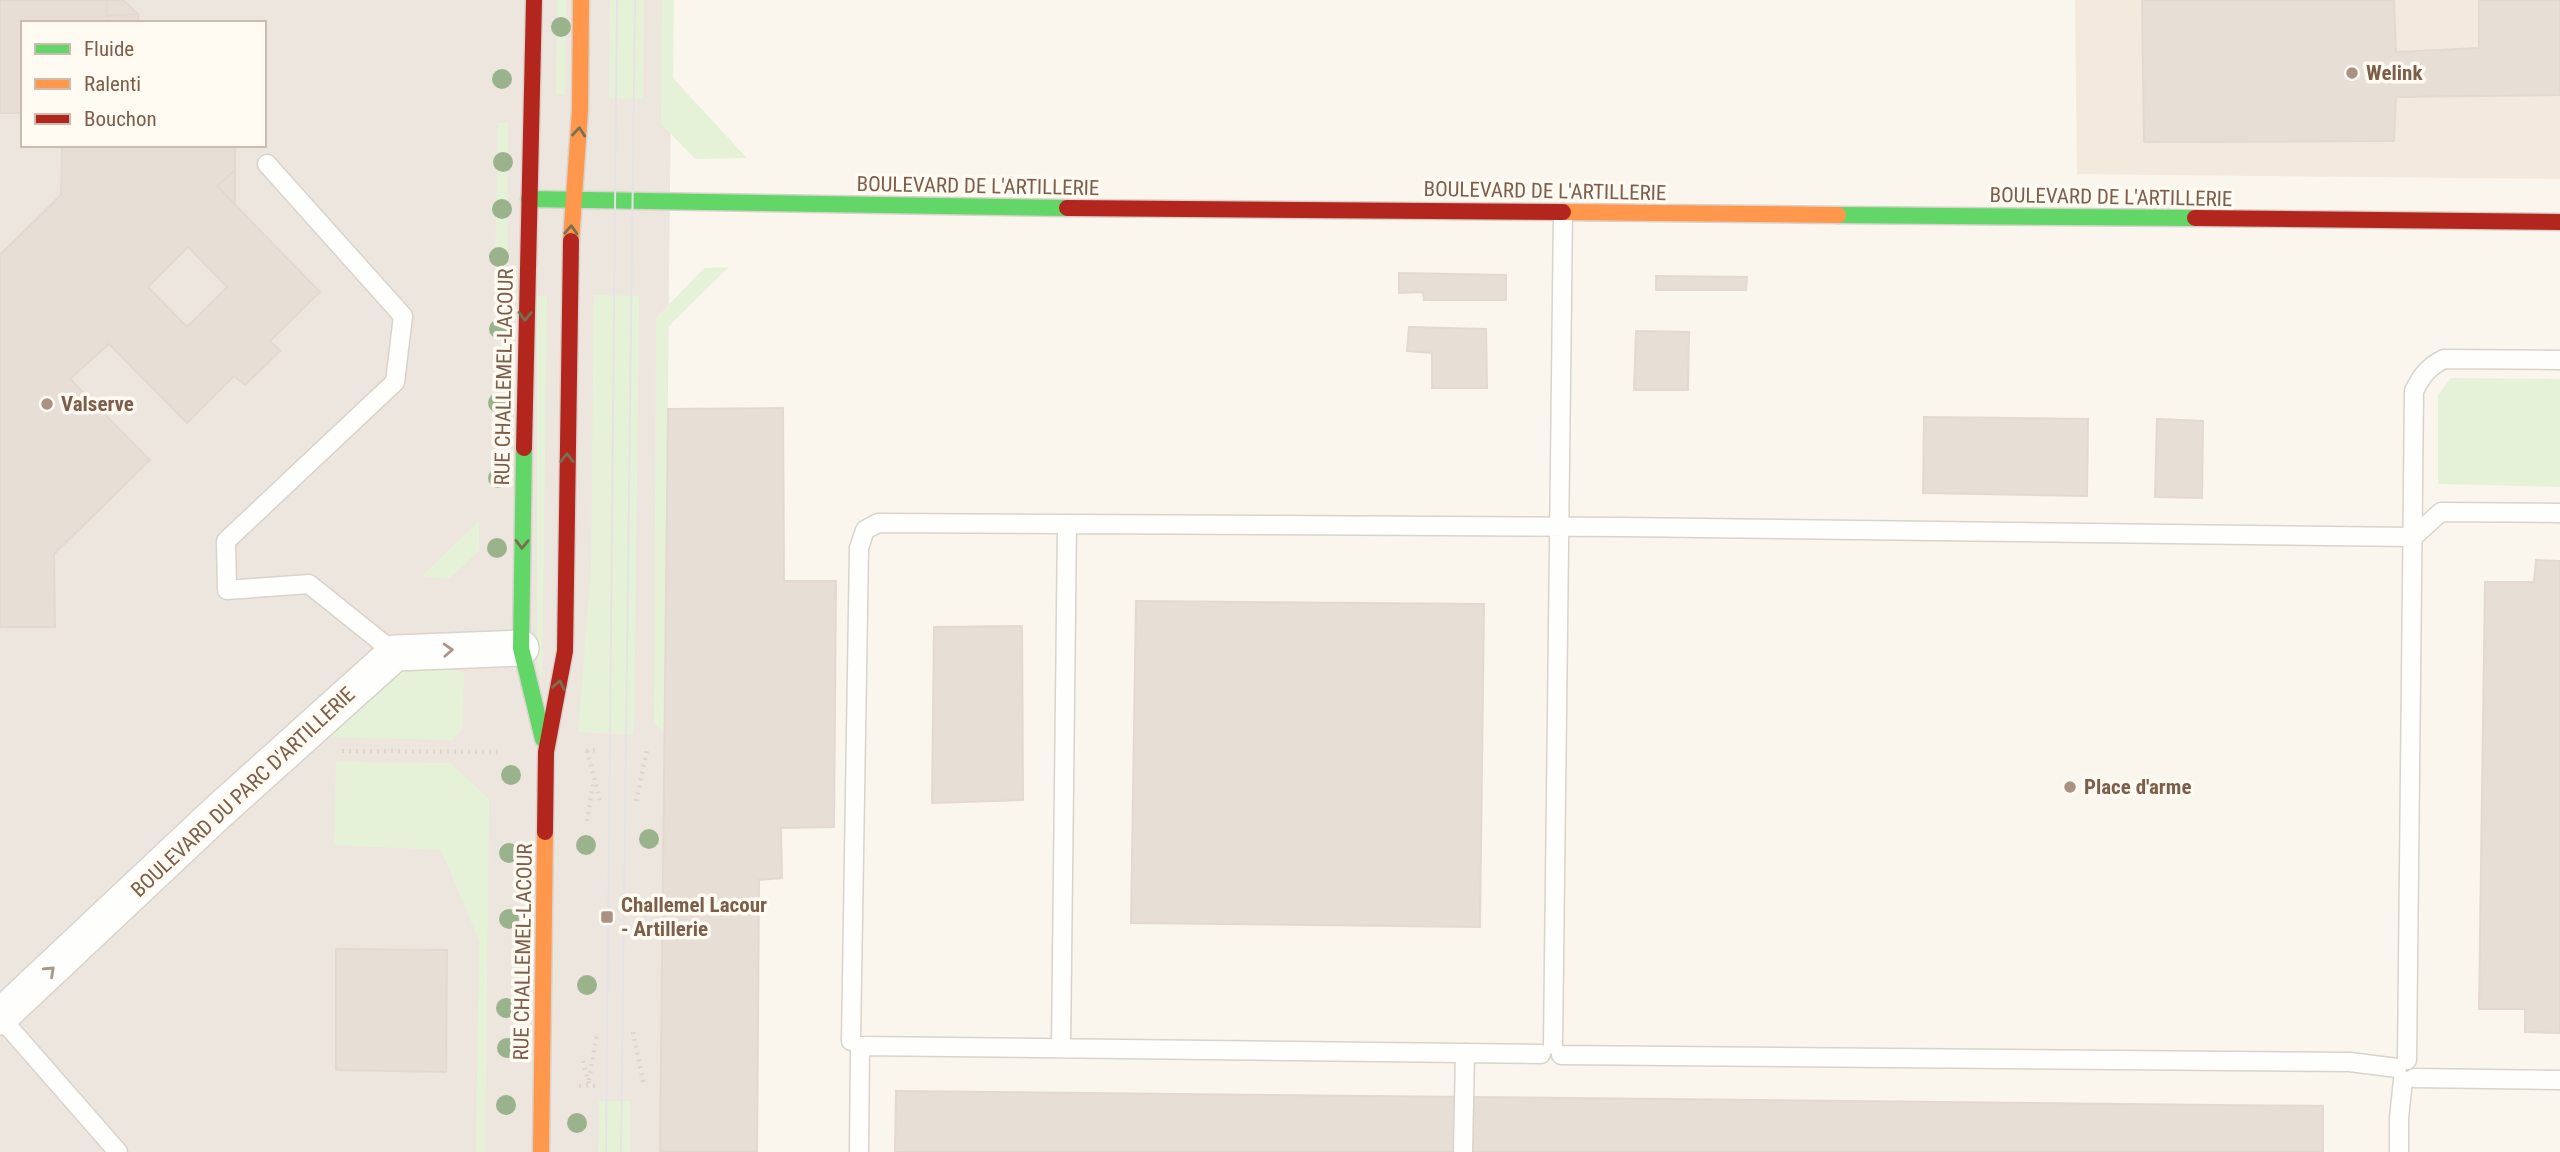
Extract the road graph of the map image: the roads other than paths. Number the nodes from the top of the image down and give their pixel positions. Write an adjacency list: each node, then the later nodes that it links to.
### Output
1 (534, 0): 4 (street, RUE CHALLEMEL-LACOUR)
2 (581, 0): 5 (street, RUE CHALLEMEL-LACOUR, one-way to 2)
3 (267, 164): 14 (lane)
4 (529, 199): 5 (street, BOULEVARD DE L'ARTILLERIE); 13 (street, RUE CHALLEMEL-LACOUR, one-way to 13)
5 (572, 200): 6 (street, BOULEVARD DE L'ARTILLERIE); 15 (street, RUE CHALLEMEL-LACOUR, one-way to 5)
6 (1563, 212): 7 (street, BOULEVARD DE L'ARTILLERIE); 11 (lane)
7 (2560, 222)
8 (2560, 360): 12 (lane)
9 (2560, 513): 12 (lane)
10 (1067, 524): 11 (lane); 17 (lane); 18 (lane)
11 (1558, 526): 12 (lane); 19 (lane)
12 (2413, 537): 21 (lane)
13 (521, 648): 14 (street, one-way to 13); 15 (street, RUE CHALLEMEL-LACOUR)
14 (395, 653): 16 (street, BOULEVARD DU PARC D'ARTILLERIE, one-way to 14)
15 (546, 752): 24 (street, RUE CHALLEMEL-LACOUR)
16 (0, 1017): 23 (lane)
17 (858, 1046): 18 (lane); 25 (lane)
18 (1061, 1048): 20 (lane)
19 (1552, 1051): 20 (lane); 21 (lane)
20 (1465, 1053): 26 (lane)
21 (2405, 1072): 22 (lane); 27 (lane)
22 (2560, 1080)
23 (118, 1152)
24 (541, 1152)
25 (859, 1152)
26 (1463, 1152)
27 (2399, 1152)

